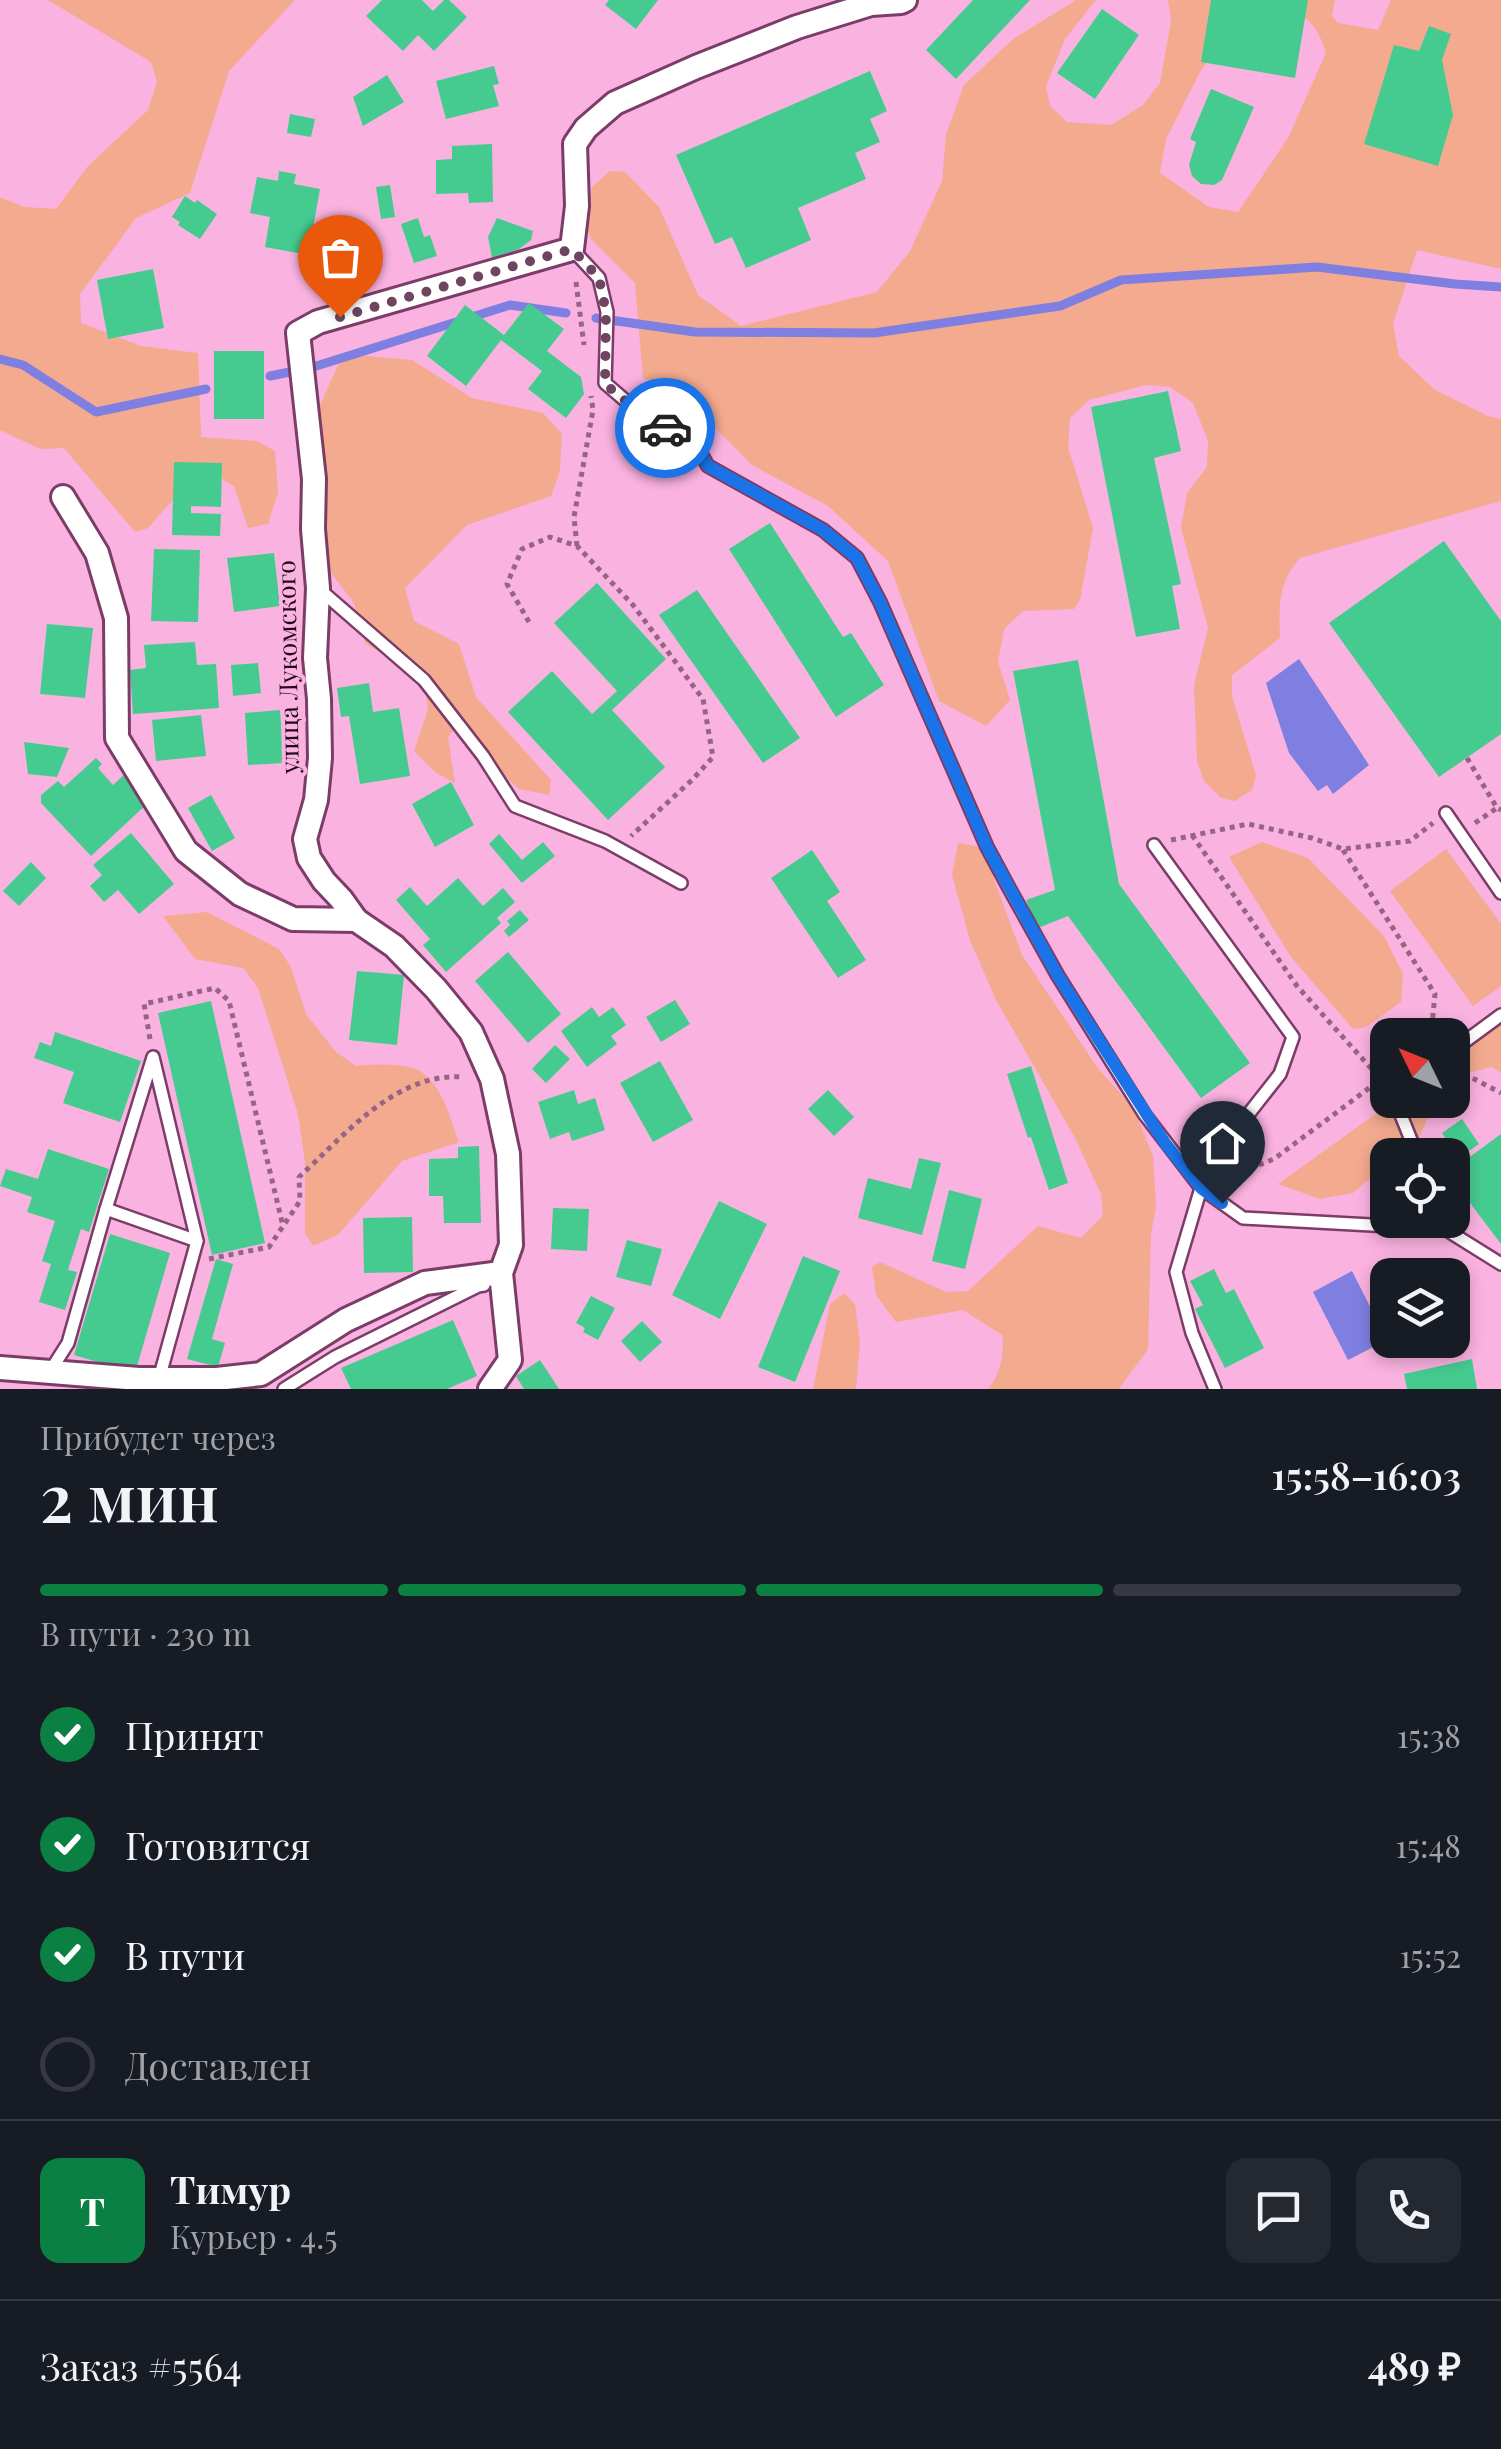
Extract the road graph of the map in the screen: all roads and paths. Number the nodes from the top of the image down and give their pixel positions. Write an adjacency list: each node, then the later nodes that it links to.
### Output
1 (905, 0): 2 (street)
2 (872, 2): 3 (street)
3 (572, 249): 4 (path); 8 (street, улица Лукомского); 30 (lane)
4 (584, 350)
5 (588, 380): 7 (path)
6 (63, 497): 20 (street)
7 (577, 546): 9 (path); 16 (path)
8 (318, 588): 16 (lane); 20 (street, улица Лукомского)
9 (529, 622)
10 (1467, 758): 11 (path)
11 (1499, 809): 13 (path)
12 (1446, 814): 13 (lane); 17 (path)
13 (1460, 833): 19 (lane)
14 (1192, 835): 15 (path); 17 (path); 25 (path)
15 (1154, 845): 30 (lane)
16 (618, 848): 18 (lane)
17 (1343, 849): 22 (path)
18 (681, 884)
19 (1501, 893)
20 (356, 920): 27 (street, улица Лукомского)
21 (1501, 1015): 23 (lane)
22 (1433, 1018)
23 (1470, 1038)
24 (152, 1057): 31 (lane); 33 (path); 35 (lane)
25 (1370, 1067)
26 (1470, 1078): 29 (path)
27 (492, 1079): 33 (path); 38 (street, улица Лукомского)
28 (1370, 1087): 30 (path)
29 (1501, 1094)
30 (1201, 1188): 32 (lane); 44 (lane)
31 (106, 1209): 35 (lane); 40 (lane)
32 (1370, 1222)
33 (283, 1228): 36 (path)
34 (1462, 1238): 37 (lane)
35 (196, 1241): 36 (lane)
36 (191, 1262): 41 (lane)
37 (1501, 1264)
38 (502, 1277): 41 (street); 42 (lane); 43 (street, улица Лукомского)
39 (0, 1368): 40 (street)
40 (49, 1373): 41 (street)
41 (159, 1379)
42 (284, 1389)
43 (491, 1389)
44 (1214, 1389)

